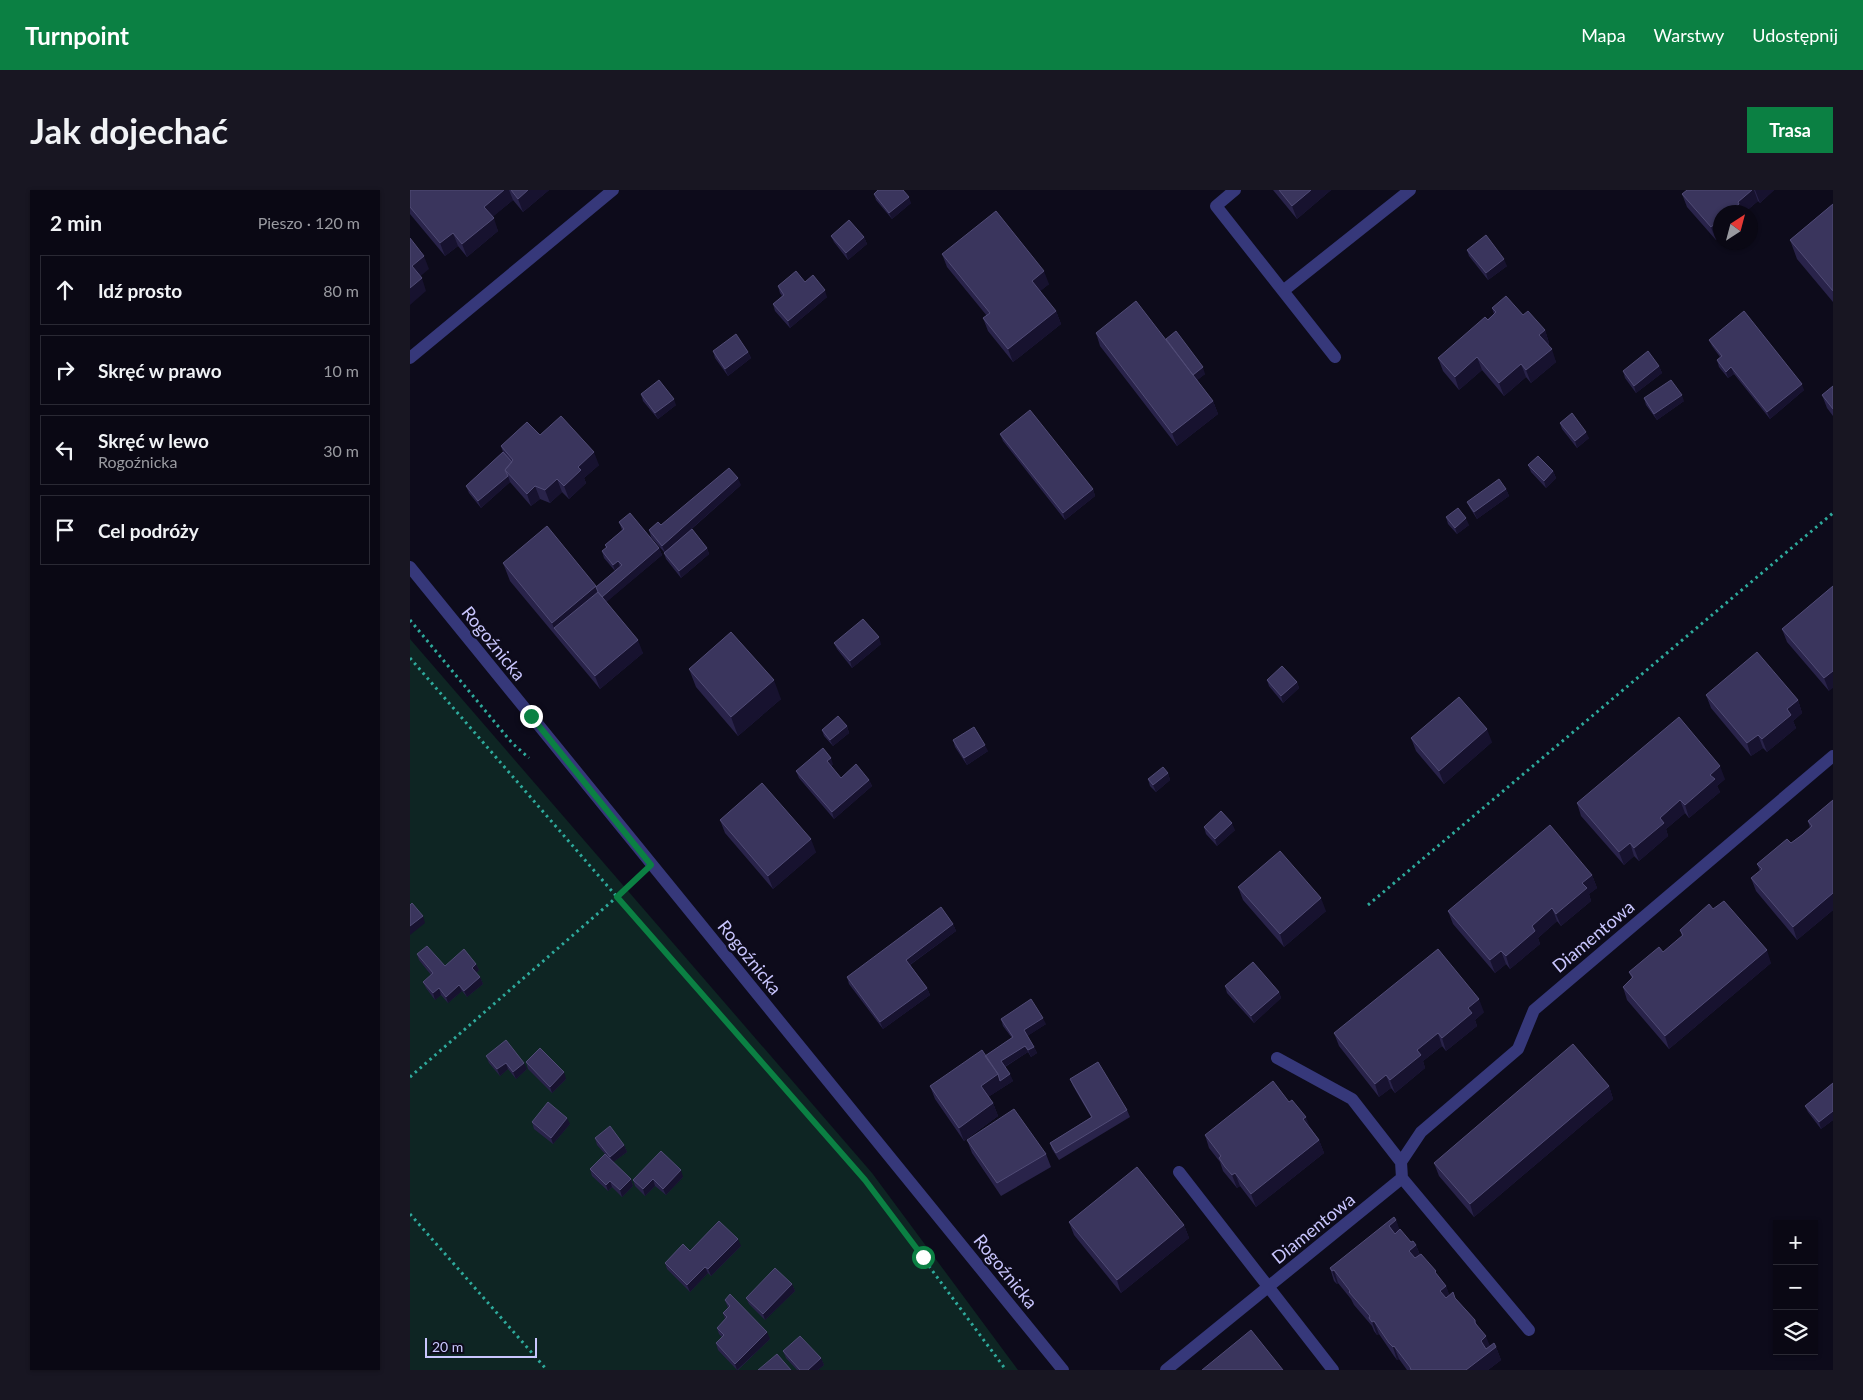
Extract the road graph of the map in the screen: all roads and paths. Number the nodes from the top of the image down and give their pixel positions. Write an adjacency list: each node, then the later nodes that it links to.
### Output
1 (613, 190): 6 (street)
2 (1235, 190): 4 (street)
3 (1410, 190): 4 (street)
4 (1283, 291): 5 (street)
5 (1335, 356)
6 (410, 358)
7 (1833, 513): 13 (path)
8 (410, 567): 11 (street, Rogoźnicka)
9 (410, 658): 12 (path)
10 (1833, 756): 16 (street, Diamentowa)
11 (651, 865): 12 (path); 24 (street, Rogoźnicka)
12 (617, 897): 15 (path); 23 (path)
13 (1368, 905)
14 (1277, 1058): 16 (street)
15 (410, 1077)
16 (1401, 1162): 18 (street)
17 (1179, 1172): 20 (street, Diamentowa)
18 (1402, 1178): 20 (street, Diamentowa); 21 (street)
19 (410, 1214): 22 (path)
20 (1269, 1287): 25 (street, Diamentowa); 26 (street, Diamentowa)
21 (1529, 1330)
22 (547, 1370)
23 (1006, 1370)
24 (1063, 1370)
25 (1166, 1370)
26 (1333, 1370)

